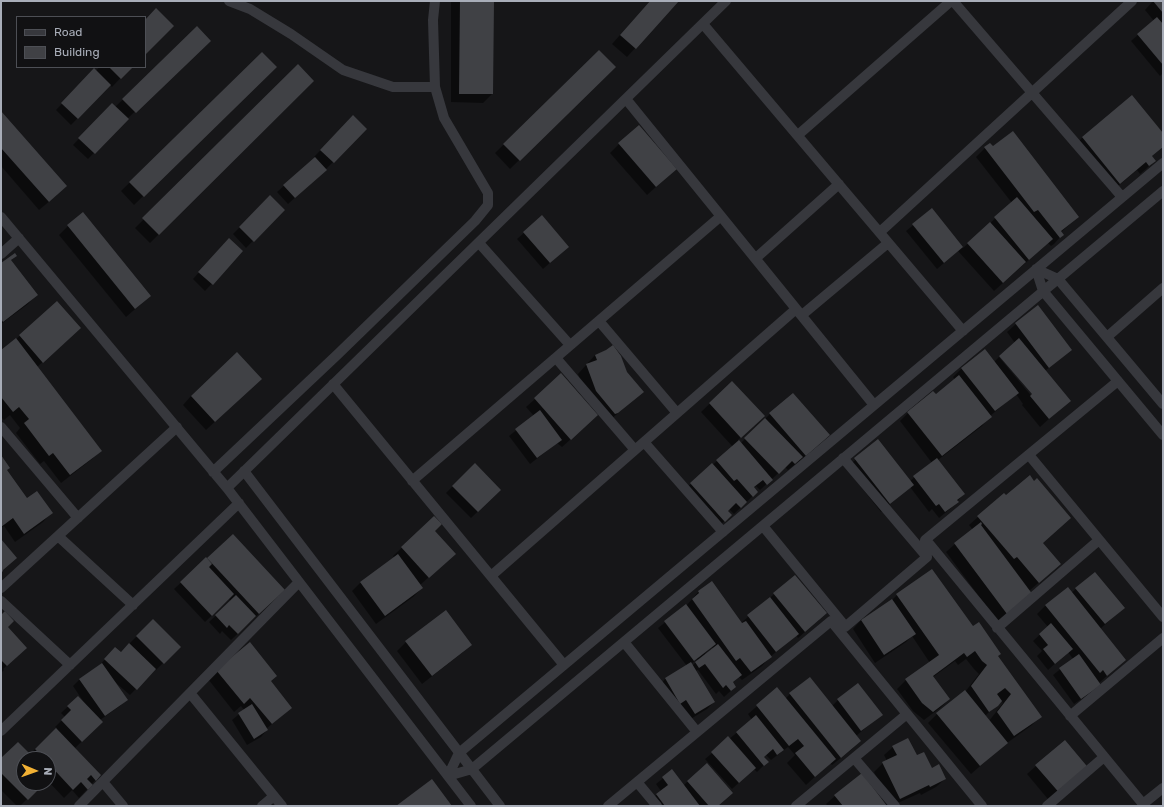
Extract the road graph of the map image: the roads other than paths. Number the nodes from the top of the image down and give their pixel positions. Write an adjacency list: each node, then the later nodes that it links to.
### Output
1 (229, 1): 7 (street)
2 (435, 1): 7 (street)
3 (726, 1): 6 (street)
4 (952, 1): 8 (street); 10 (street)
5 (1132, 1): 8 (street)
6 (703, 24): 9 (street); 10 (street)
7 (435, 86): 46 (street)
8 (1032, 93): 14 (street); 17 (street)
9 (626, 99): 15 (street); 19 (street)
10 (798, 135): 12 (street)
11 (1163, 163): 14 (street)
12 (839, 184): 17 (street); 22 (street)
13 (1163, 191): 24 (street)
14 (1122, 197): 23 (street)
15 (721, 216): 22 (street); 28 (street)
16 (1, 217): 18 (street)
17 (880, 232): 20 (street)
18 (19, 238): 21 (street); 39 (street)
19 (479, 243): 31 (street); 34 (street)
20 (888, 243): 27 (street); 29 (street)
21 (1, 254)
22 (756, 258): 27 (street)
23 (1036, 269): 24 (street); 26 (street); 29 (street)
24 (1058, 279): 26 (street); 30 (street)
25 (1163, 288): 30 (street)
26 (1043, 291): 33 (street); 44 (street)
27 (799, 312): 36 (street); 37 (street)
28 (599, 321): 31 (street); 37 (street)
29 (963, 331): 36 (street)
30 (1107, 337): 35 (street)
31 (570, 345): 32 (street)
32 (556, 358): 42 (street); 47 (street)
33 (1118, 381): 40 (street); 43 (street)
34 (333, 384): 45 (street); 47 (street)
35 (1163, 404)
36 (874, 405): 52 (street)
37 (677, 413): 41 (street)
38 (1, 427): 50 (street)
39 (176, 427): 46 (street); 50 (street)
40 (1162, 431)
41 (644, 442): 42 (street); 52 (street)
42 (635, 450): 57 (street)
43 (1029, 455): 54 (street); 55 (street)
44 (843, 458): 51 (street); 56 (street)
45 (244, 471): 48 (street); 75 (street)
46 (213, 472): 48 (street)
47 (412, 481): 57 (street)
48 (227, 488): 49 (street)
49 (239, 503): 58 (street); 61 (street)
50 (78, 518): 53 (street)
51 (763, 526): 64 (street); 67 (street)
52 (723, 532): 69 (street)
53 (58, 536): 59 (street); 61 (street)
54 (925, 540): 56 (street); 65 (street)
55 (1099, 540): 62 (street); 65 (street)
56 (928, 557): 64 (street)
57 (491, 576): 69 (street)
58 (299, 582): 70 (street); 79 (street)
59 (1, 588)
60 (1, 601): 68 (street)
61 (133, 605): 68 (street)
62 (1163, 617)
63 (831, 621): 64 (street); 71 (street); 74 (street)
64 (845, 626)
65 (998, 628): 72 (street)
66 (1163, 638): 72 (street)
67 (624, 642): 74 (street); 78 (street)
68 (70, 665): 73 (street)
69 (564, 665): 75 (street)
70 (190, 694): 80 (street); 83 (street)
71 (907, 714): 77 (street); 95 (street)
72 (1070, 716): 76 (street)
73 (1, 731)
74 (697, 732): 81 (street)
75 (459, 753): 78 (street); 79 (street)
76 (1104, 757): 84 (street); 96 (street)
77 (854, 758): 93 (street); 94 (street)
78 (472, 769): 79 (street); 90 (street)
79 (448, 776): 89 (street)
80 (103, 782): 85 (street); 86 (street)
81 (638, 782): 91 (street); 92 (street)
82 (1163, 788): 84 (street)
83 (274, 796): 87 (street); 88 (street)
84 (1143, 805)
85 (79, 806)
86 (123, 806)
87 (262, 806)
88 (282, 806)
89 (471, 806)
90 (500, 806)
91 (608, 806)
92 (657, 806)
93 (796, 806)
94 (895, 806)
95 (982, 806)
96 (1048, 806)

